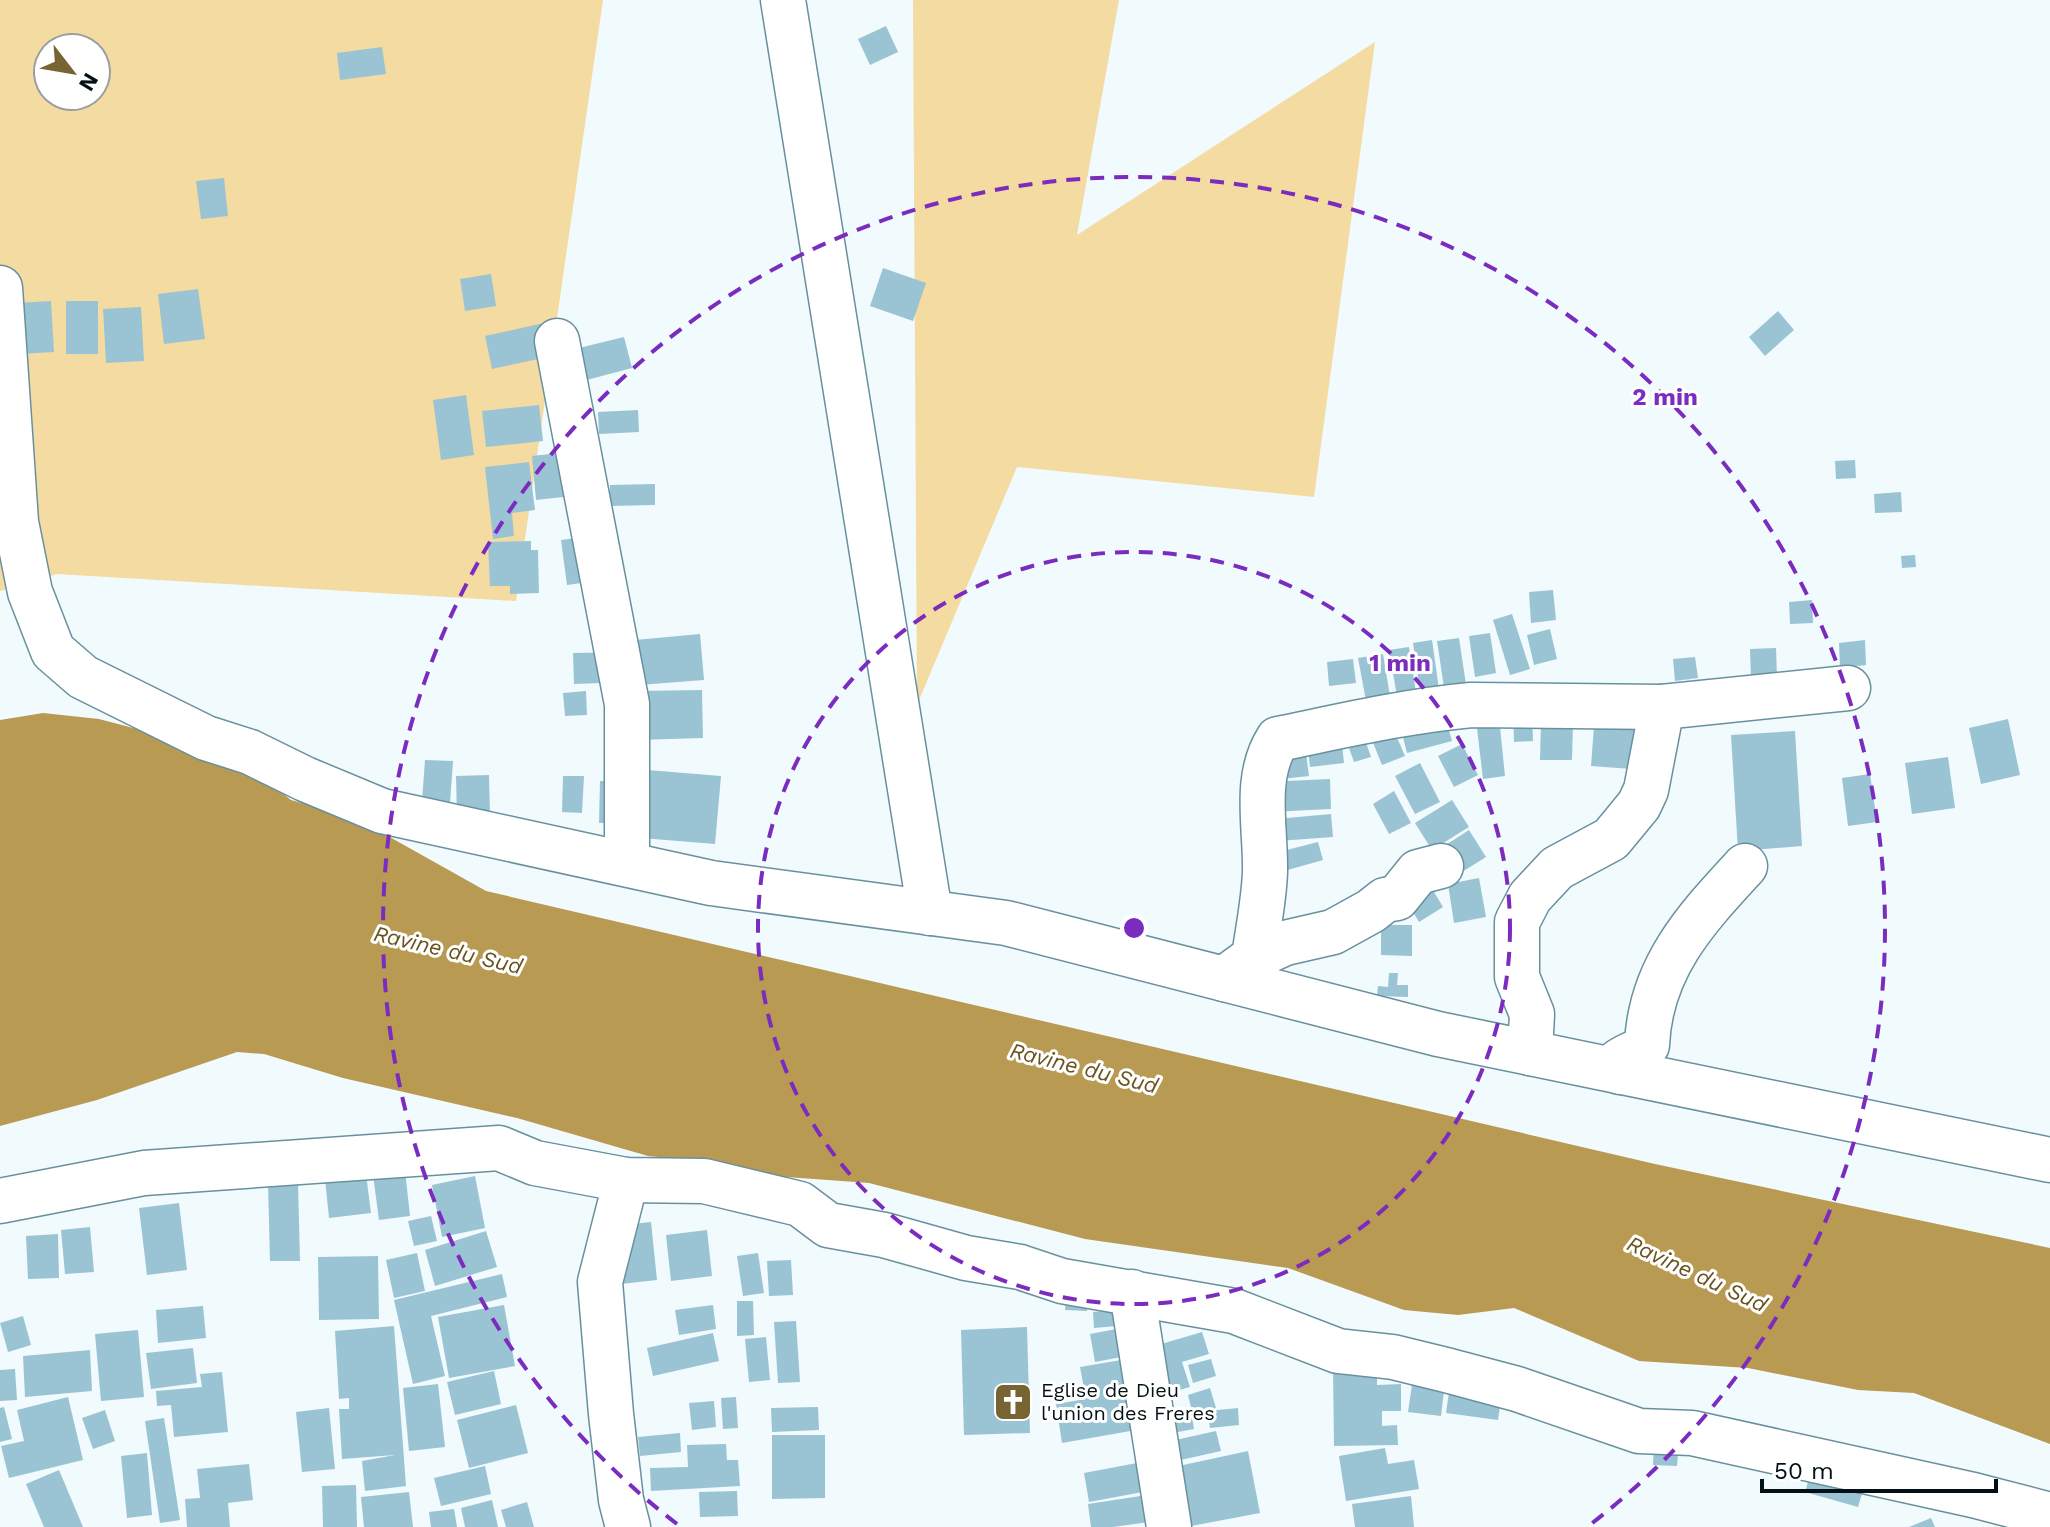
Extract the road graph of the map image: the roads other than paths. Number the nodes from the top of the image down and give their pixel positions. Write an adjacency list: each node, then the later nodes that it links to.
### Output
1 (783, 0): 9 (street)
2 (0, 288): 6 (street)
3 (557, 341): 6 (street)
4 (1848, 688): 5 (street)
5 (1662, 707): 10 (street); 11 (street)
6 (627, 864): 9 (street)
7 (1441, 866): 10 (street)
8 (1745, 866): 12 (street)
9 (930, 913): 10 (street)
10 (1239, 968): 11 (street)
11 (1530, 1053): 12 (street)
12 (1620, 1072): 13 (street)
13 (2050, 1160)
14 (626, 1180): 15 (street); 16 (street); 18 (street)
15 (0, 1201)
16 (1132, 1292): 17 (street); 19 (street)
17 (2050, 1515)
18 (628, 1527)
19 (1169, 1527)

